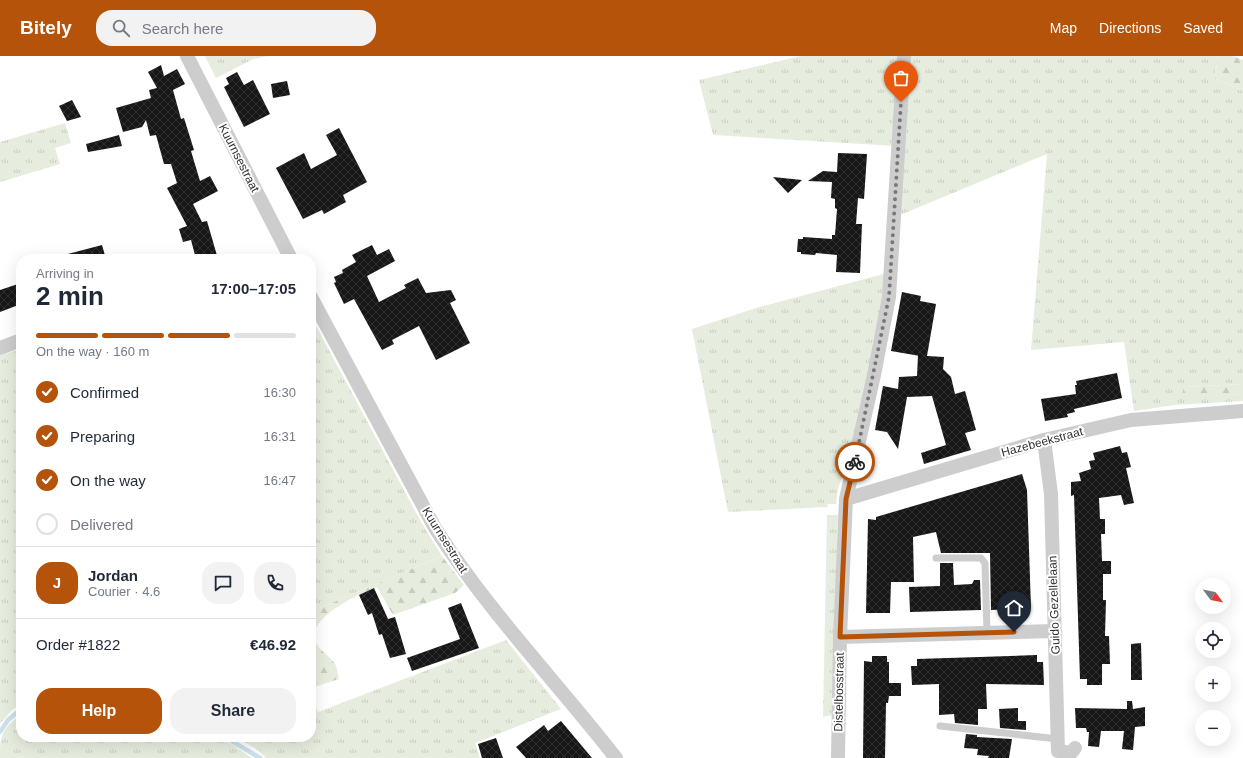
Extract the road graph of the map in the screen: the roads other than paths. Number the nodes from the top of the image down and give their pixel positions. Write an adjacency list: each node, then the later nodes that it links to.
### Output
1 (187, 56): 3 (street, Kuurnsestraat)
2 (904, 56): 9 (street, Distelbosstraat)
3 (288, 254)
4 (316, 306): 17 (street, Kuurnsestraat)
5 (16, 342): 6 (street)
6 (0, 348)
7 (1243, 411): 8 (street, Hazebeekstraat)
8 (1044, 440): 9 (street, Hazebeekstraat); 11 (street, Guido Gezellelaan)
9 (846, 499): 13 (street, Distelbosstraat)
10 (936, 558): 12 (lane)
11 (1055, 631): 12 (street); 15 (street, Guido Gezellelaan)
12 (987, 633): 13 (street)
13 (840, 637): 18 (street, Distelbosstraat)
14 (940, 726): 15 (lane)
15 (1058, 739): 16 (street, Guido Gezellelaan)
16 (1075, 748)
17 (616, 758)
18 (838, 758)

